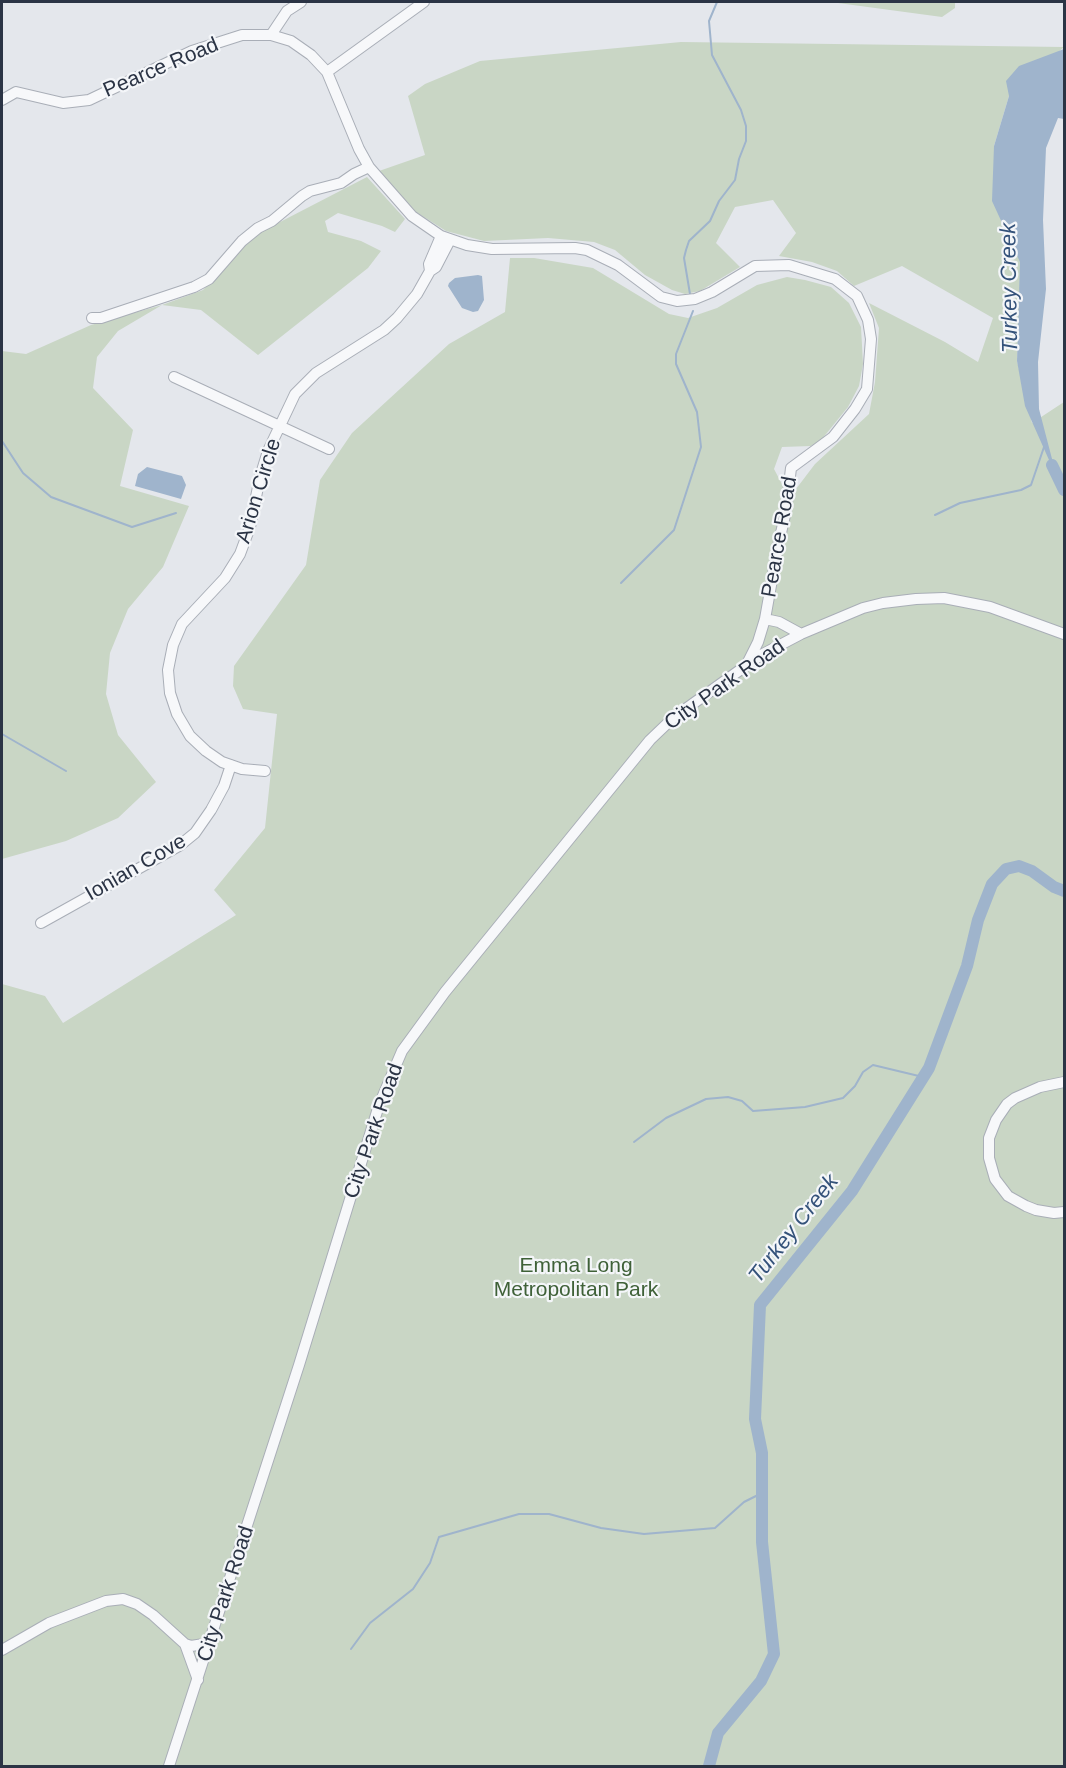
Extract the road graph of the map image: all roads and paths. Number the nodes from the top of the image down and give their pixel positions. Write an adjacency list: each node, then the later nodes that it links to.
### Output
1 (301, 2): 3 (street)
2 (424, 2): 4 (street)
3 (271, 35): 4 (street, Pearce Road); 5 (street, Pearce Road)
4 (327, 72): 6 (street, Pearce Road)
5 (2, 100)
6 (369, 167): 7 (street, Pearce Road); 8 (street)
7 (445, 238): 10 (street, Arion Circle); 12 (street, Pearce Road)
8 (92, 318)
9 (174, 377): 10 (street)
10 (280, 425): 11 (street); 16 (street, Arion Circle)
11 (329, 449)
12 (765, 619): 13 (street, City Park Road); 15 (street, Pearce Road)
13 (801, 634): 14 (street, City Park Road); 15 (street, City Park Road)
14 (1065, 634)
15 (746, 665): 21 (street, City Park Road)
16 (231, 765): 17 (street, Arion Circle); 18 (street, Ionian Cove)
17 (265, 771)
18 (41, 922)
19 (1065, 1082): 20 (street)
20 (1065, 1212)
21 (210, 1643): 22 (street); 24 (street, City Park Road)
22 (185, 1644): 23 (street); 24 (street)
23 (2, 1650)
24 (198, 1680): 25 (street, City Park Road)
25 (170, 1767)

